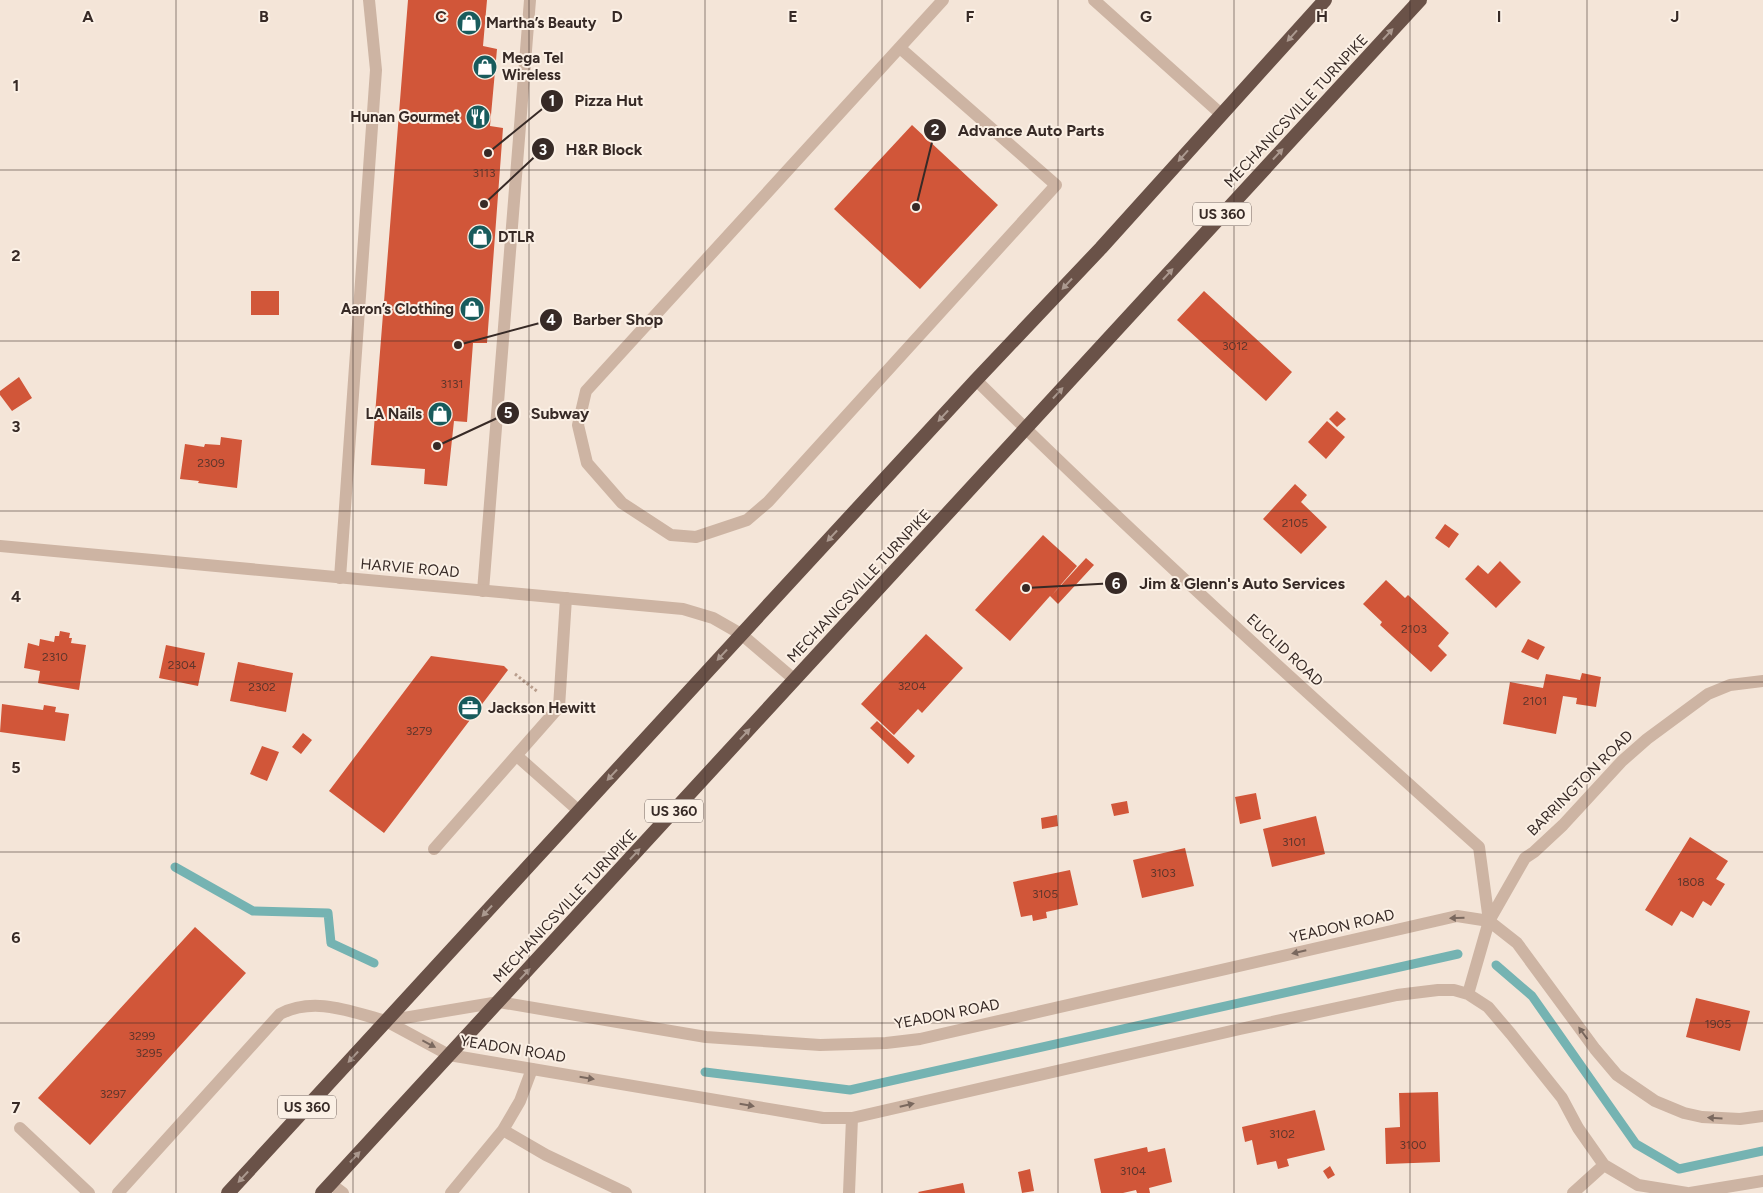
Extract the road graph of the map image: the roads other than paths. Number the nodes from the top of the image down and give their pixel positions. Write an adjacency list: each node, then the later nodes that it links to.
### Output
1 (369, 0): 12 (street)
2 (530, 0): 13 (street)
3 (943, 0): 7 (street)
4 (1094, 0): 8 (street)
5 (1325, 0): 8 (highway, US 360, one-way to 8)
6 (1420, 0): 10 (highway, MECHANICSVILLE TURNPIKE / US 360, one-way to 6)
7 (900, 48): 7 (street)
8 (1221, 114): 9 (highway, US 360, one-way to 9)
9 (976, 380): 10 (street, EUCLID ROAD); 15 (highway, US 360, one-way to 15)
10 (1025, 429): 16 (highway, MECHANICSVILLE TURNPIKE / US 360); 21 (street, EUCLID ROAD)
11 (0, 546): 12 (street, HARVIE ROAD)
12 (340, 578): 13 (street, HARVIE ROAD)
13 (483, 591): 14 (street, HARVIE ROAD)
14 (566, 598): 15 (street, HARVIE ROAD); 18 (street)
15 (741, 634): 16 (street, HARVIE ROAD); 19 (highway, US 360, one-way to 19)
16 (795, 680): 23 (highway, MECHANICSVILLE TURNPIKE / US 360, one-way to 16)
17 (1763, 681): 21 (street, BARRINGTON ROAD)
18 (517, 756): 19 (street); 20 (street)
19 (579, 811): 24 (highway, US 360, one-way to 24)
20 (434, 849)
21 (1489, 921): 22 (street, BARRINGTON ROAD); 23 (street, YEADON ROAD, one-way to 23); 27 (street, YEADON ROAD, one-way to 21)
22 (1468, 994): 28 (street, YEADON ROAD, one-way to 22); 31 (street, YEADON ROAD)
23 (499, 1002): 24 (street, YEADON ROAD); 25 (highway, MECHANICSVILLE TURNPIKE / US 360)
24 (386, 1021): 25 (street, YEADON ROAD, one-way to 25); 35 (street); 36 (highway, US 360, one-way to 36)
25 (449, 1055): 26 (street, YEADON ROAD); 33 (highway, MECHANICSVILLE TURNPIKE / US 360, one-way to 25)
26 (532, 1069): 28 (street, YEADON ROAD, one-way to 28); 30 (street)
27 (1763, 1116)
28 (852, 1118): 40 (street)
29 (20, 1128): 34 (street)
30 (503, 1130): 38 (street); 39 (street)
31 (1604, 1165): 41 (street); 42 (street, YEADON ROAD)
32 (1763, 1181): 42 (street, YEADON ROAD)
33 (327, 1188): 37 (street)
34 (89, 1193)
35 (118, 1193)
36 (228, 1193)
37 (343, 1193)
38 (451, 1193)
39 (626, 1193)
40 (848, 1193)
41 (1573, 1193)
42 (1689, 1193)

